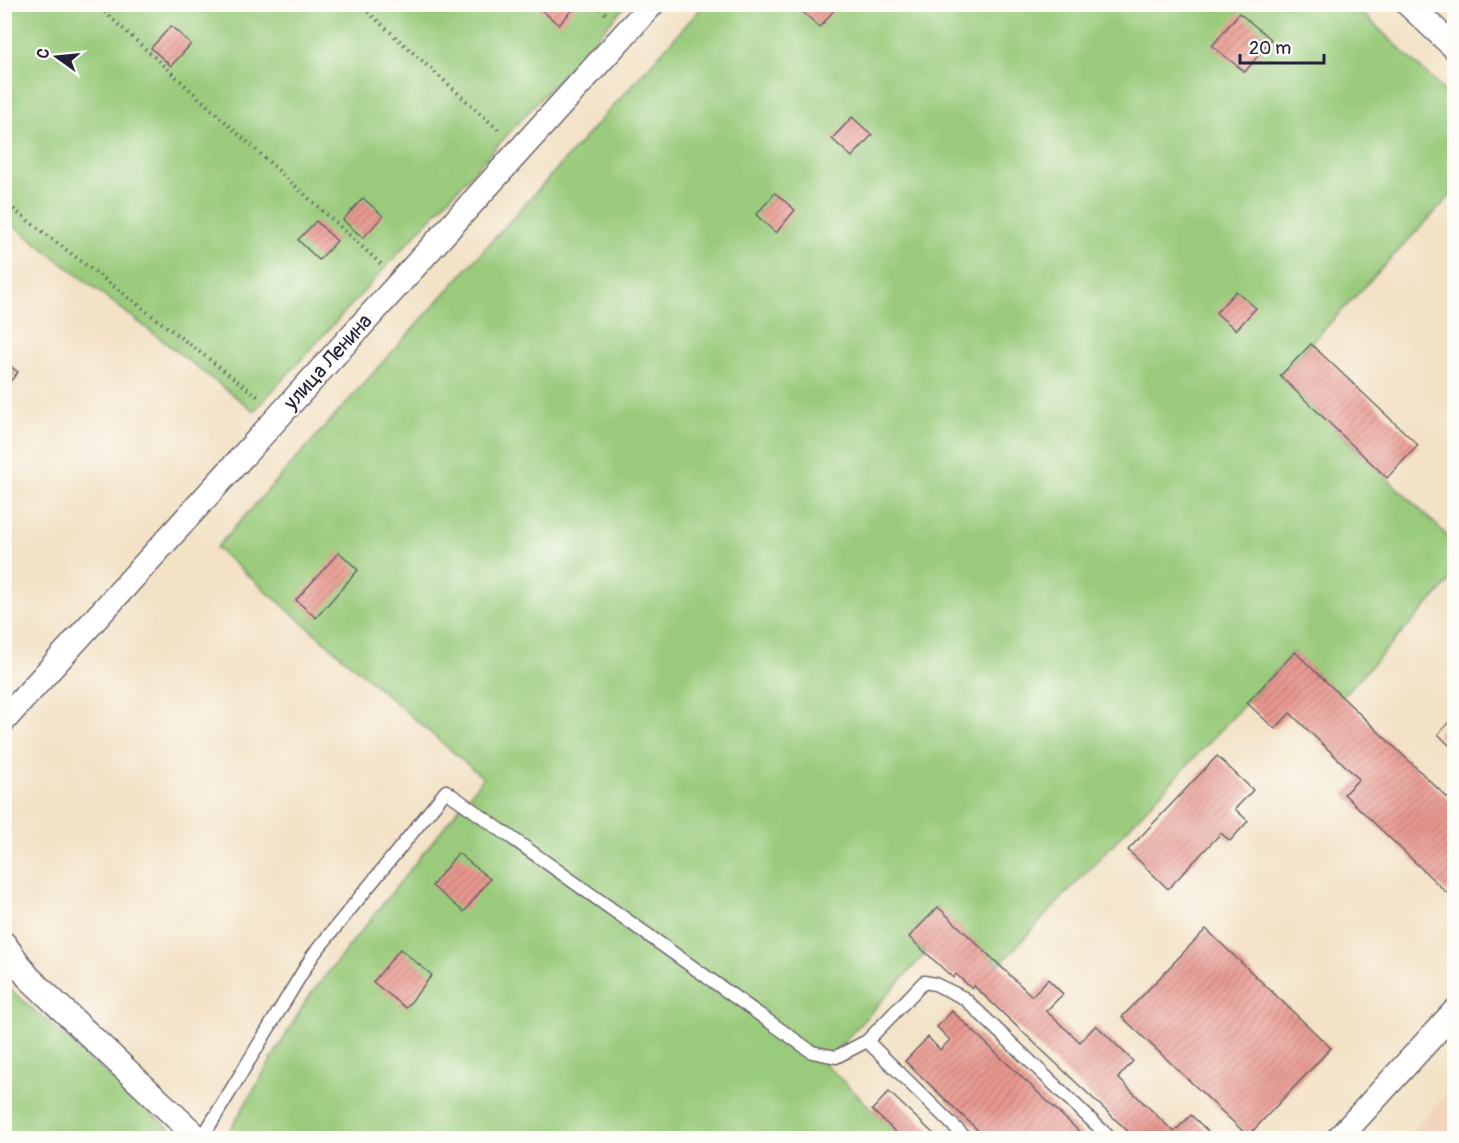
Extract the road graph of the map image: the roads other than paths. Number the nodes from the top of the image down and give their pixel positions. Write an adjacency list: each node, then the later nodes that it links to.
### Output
1 (652, 4): 4 (street, улица Ленина)
2 (1408, 4): 3 (street)
3 (1455, 47)
4 (4, 720)
5 (4, 944): 8 (street)
6 (1455, 1012): 11 (street)
7 (867, 1041): 8 (lane); 9 (lane); 10 (lane)
8 (200, 1138)
9 (966, 1138)
10 (1110, 1138)
11 (1339, 1138)

